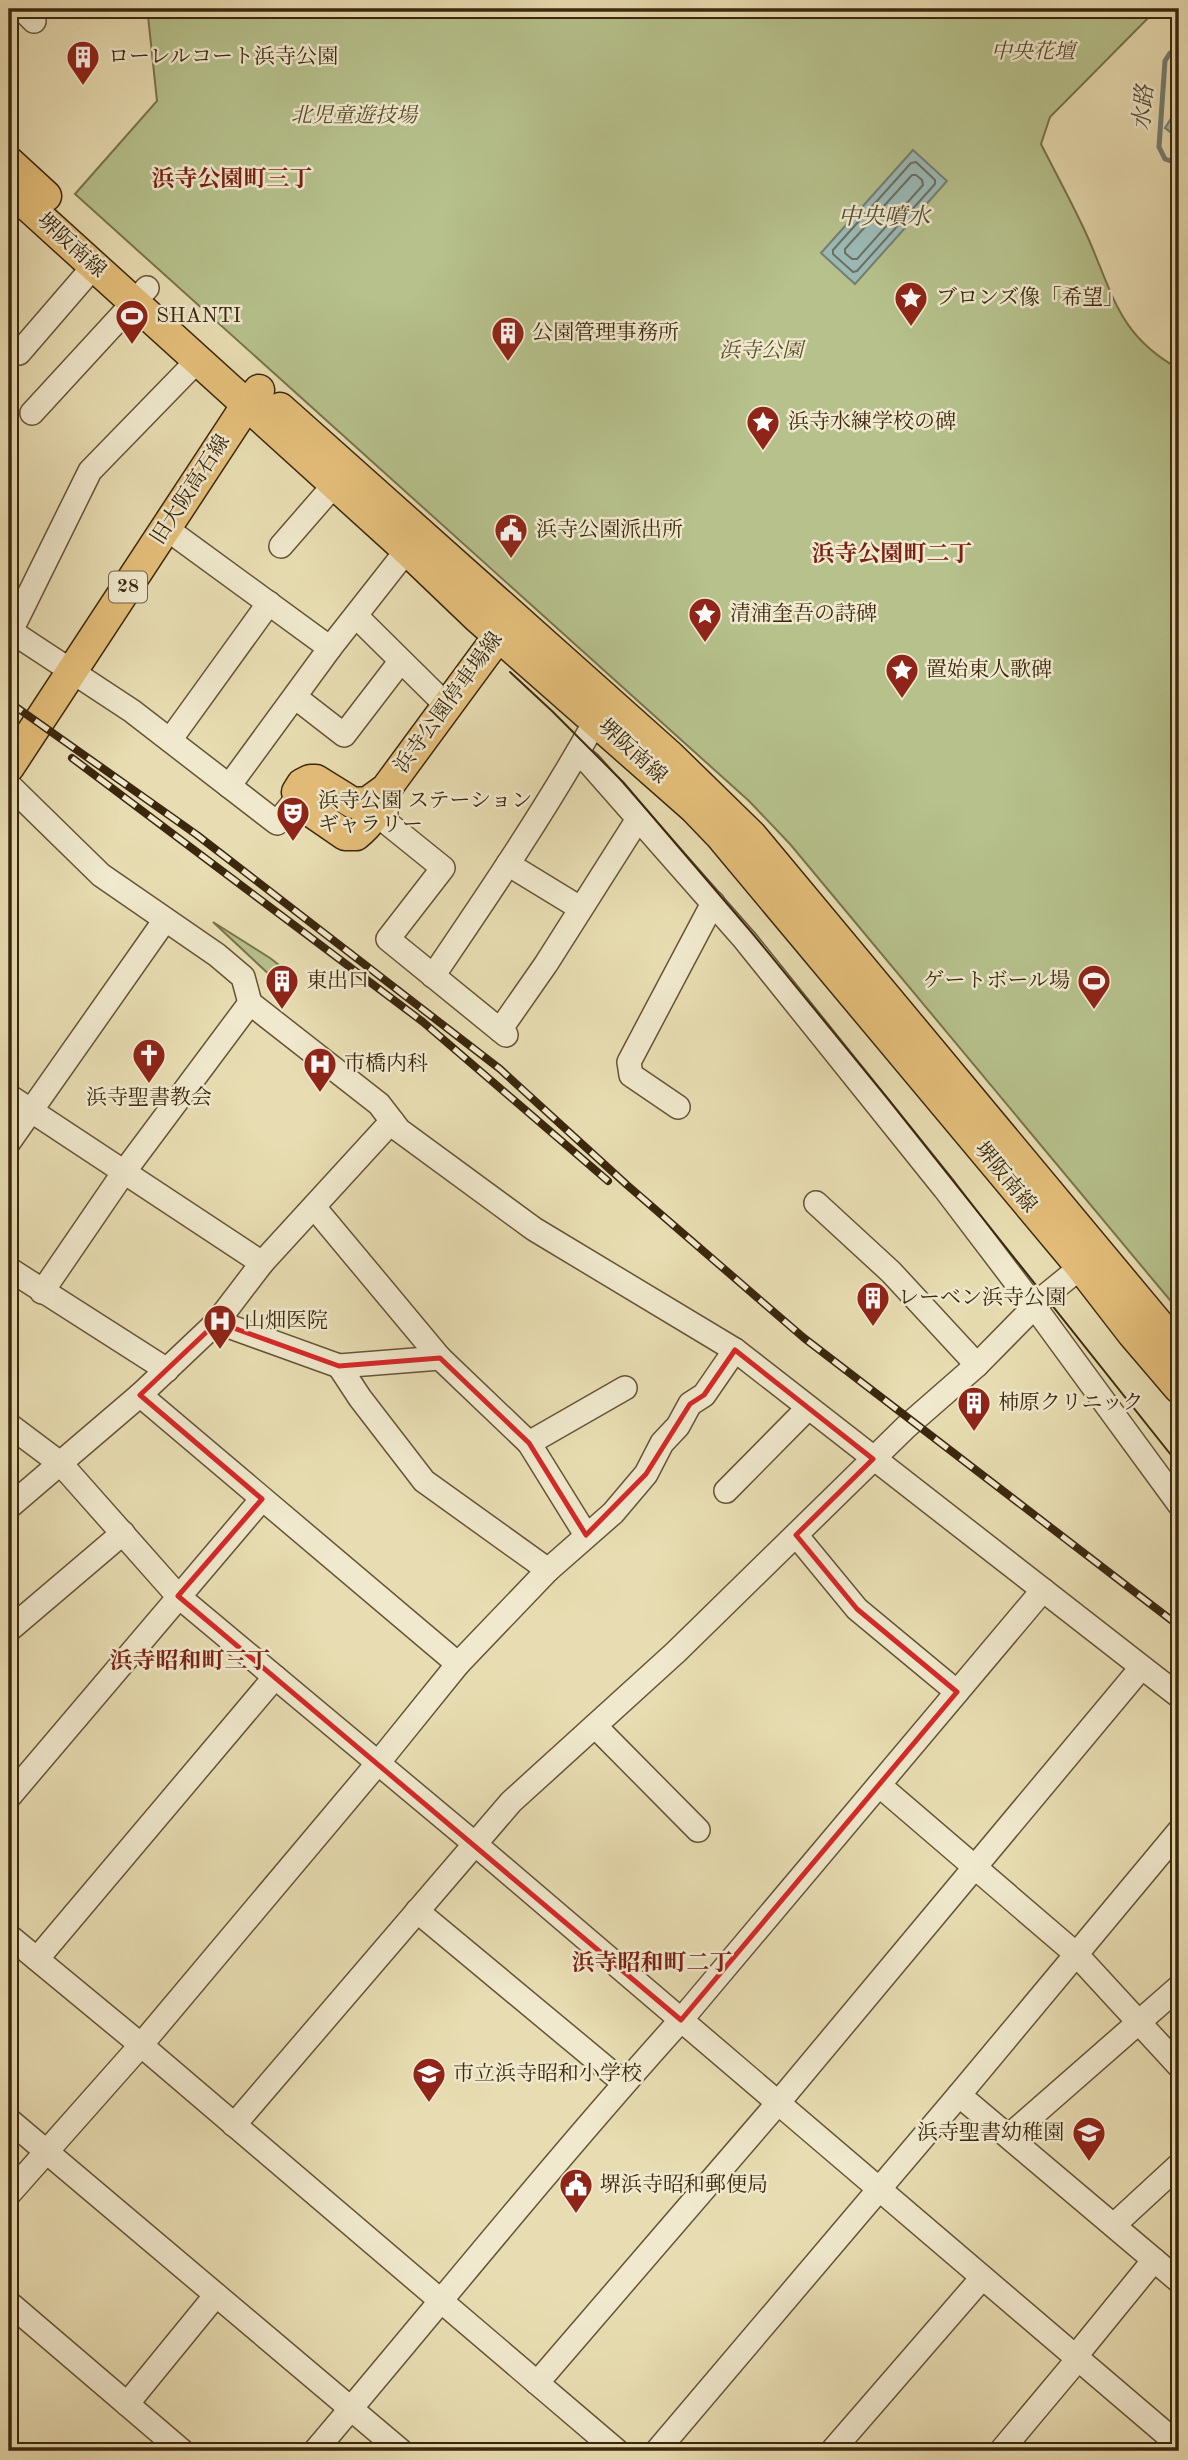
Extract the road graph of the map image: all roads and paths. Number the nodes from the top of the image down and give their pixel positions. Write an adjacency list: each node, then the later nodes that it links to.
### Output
1 (9, 162): 4 (main road, 堺阪南線)
2 (9, 189): 3 (main road, 堺阪南線)
3 (94, 267): 4 (main road, 堺阪南線); 5 (street)
4 (140, 296): 6 (main road, 堺阪南線); 7 (main road, 堺阪南線); 8 (street)
5 (9, 346)
6 (197, 361): 7 (main road, 堺阪南線); 16 (street)
7 (253, 398): 9 (main road, 堺阪南線); 10 (main road, 旧大阪高石線 / 28); 15 (main road, 堺阪南線)
8 (32, 413)
9 (334, 485): 11 (street); 12 (main road, 堺阪南線)
10 (167, 529): 13 (street); 19 (main road, 旧大阪高石線 / 28)
11 (281, 545)
12 (407, 550): 14 (street); 15 (main road, 堺阪南線)
13 (269, 603): 17 (street); 23 (street)
14 (356, 616): 17 (street); 18 (street)
15 (506, 626): 21 (main road, 浜寺公園停車場線); 22 (main road, 堺阪南線); 45 (main road, 堺阪南線)
16 (10, 631): 19 (street)
17 (330, 648): 20 (street)
18 (400, 662): 20 (street); 21 (street)
19 (72, 672): 23 (street); 25 (main road, 旧大阪高石線 / 28)
20 (295, 697): 27 (street)
21 (446, 705): 28 (main road, 浜寺公園停車場線)
22 (596, 720): 24 (street); 45 (main road, 堺阪南線)
23 (170, 740): 27 (street)
24 (578, 754): 30 (street); 31 (street)
25 (9, 767)
26 (9, 785): 34 (street)
27 (229, 786): 29 (street)
28 (386, 789): 29 (main road, 浜寺公園停車場線); 35 (street)
29 (298, 798)
30 (638, 818): 32 (street); 33 (street)
31 (508, 864): 33 (street); 35 (street)
32 (713, 903): 38 (street); 49 (street)
33 (580, 908): 35 (street)
34 (165, 920): 36 (street); 39 (street)
35 (433, 976)
36 (250, 1003): 40 (street); 42 (street)
37 (9, 1096): 39 (street)
38 (678, 1107)
39 (30, 1110): 41 (street); 42 (street)
40 (392, 1121): 44 (street); 52 (street)
41 (9, 1142)
42 (124, 1172): 46 (street); 48 (street)
43 (816, 1203): 54 (street)
44 (314, 1207): 46 (street); 53 (street)
45 (1090, 1259): 49 (street); 51 (main road, 堺阪南線); 58 (main road, 堺阪南線)
46 (262, 1263): 50 (street)
47 (9, 1269): 48 (street)
48 (42, 1292): 56 (street)
49 (1034, 1306): 54 (street); 67 (street)
50 (217, 1322): 55 (street); 56 (street)
51 (1179, 1349)
52 (735, 1350): 60 (street); 70 (street)
53 (440, 1358): 55 (street); 62 (street)
54 (977, 1365): 63 (street)
55 (339, 1366): 72 (street)
56 (167, 1370): 59 (street)
57 (625, 1388): 62 (street)
58 (1179, 1388)
59 (140, 1395): 64 (street); 66 (street)
60 (808, 1408): 63 (street); 65 (street)
61 (9, 1424): 64 (street)
62 (529, 1443): 70 (street)
63 (873, 1459): 71 (street); 73 (street)
64 (61, 1464): 68 (street); 69 (street)
65 (726, 1491)
66 (262, 1499): 74 (street); 76 (street)
67 (1179, 1504)
68 (9, 1507)
69 (123, 1533): 74 (street); 75 (street)
70 (586, 1535): 72 (street)
71 (796, 1535): 79 (street); 81 (street)
72 (548, 1570): 76 (street)
73 (1043, 1591): 77 (street); 79 (street)
74 (178, 1596): 78 (street); 84 (street)
75 (9, 1630)
76 (458, 1664): 82 (street)
77 (1142, 1668): 80 (street); 88 (street)
78 (275, 1677): 82 (street); 92 (street)
79 (957, 1692): 83 (street)
80 (1179, 1696)
81 (595, 1726): 85 (street); 87 (street)
82 (378, 1763): 87 (street); 96 (street)
83 (879, 1785): 88 (street); 94 (street)
84 (9, 1797)
85 (698, 1830)
86 (1179, 1831): 91 (street)
87 (475, 1844): 89 (street); 94 (street)
88 (974, 1866): 91 (street); 100 (street)
89 (417, 1911): 98 (street); 102 (street)
90 (9, 1936): 92 (street)
91 (1076, 1954): 95 (street); 99 (street)
92 (37, 1959): 96 (street)
93 (1179, 1987): 95 (street)
94 (681, 2020): 98 (street); 100 (street)
95 (1139, 2022): 97 (street); 103 (street)
96 (141, 2046): 102 (street); 104 (street)
97 (1179, 2066)
98 (624, 2083): 113 (street)
99 (960, 2095): 103 (street); 106 (street)
100 (778, 2103): 106 (street); 116 (street)
101 (9, 2120): 104 (street)
102 (234, 2125): 113 (street)
103 (1010, 2136): 108 (street)
104 (46, 2150): 107 (street); 112 (street)
105 (1179, 2165): 108 (street)
106 (878, 2189): 110 (street); 124 (street)
107 (9, 2194)
108 (1114, 2225): 109 (street)
109 (1154, 2260): 111 (street); 115 (street)
110 (982, 2278): 115 (street); 125 (street)
111 (1179, 2281)
112 (216, 2295): 117 (street); 118 (street)
113 (441, 2300): 116 (street); 118 (street)
114 (9, 2303): 117 (street)
115 (1077, 2358): 119 (street); 126 (street)
116 (537, 2383): 123 (street)
117 (127, 2404): 120 (street)
118 (351, 2409): 121 (street); 122 (street)
119 (1179, 2444): 127 (street)
120 (175, 2449)
121 (315, 2451)
122 (401, 2451)
123 (617, 2451)
124 (657, 2451)
125 (832, 2451)
126 (1001, 2451)
127 (1172, 2451)

